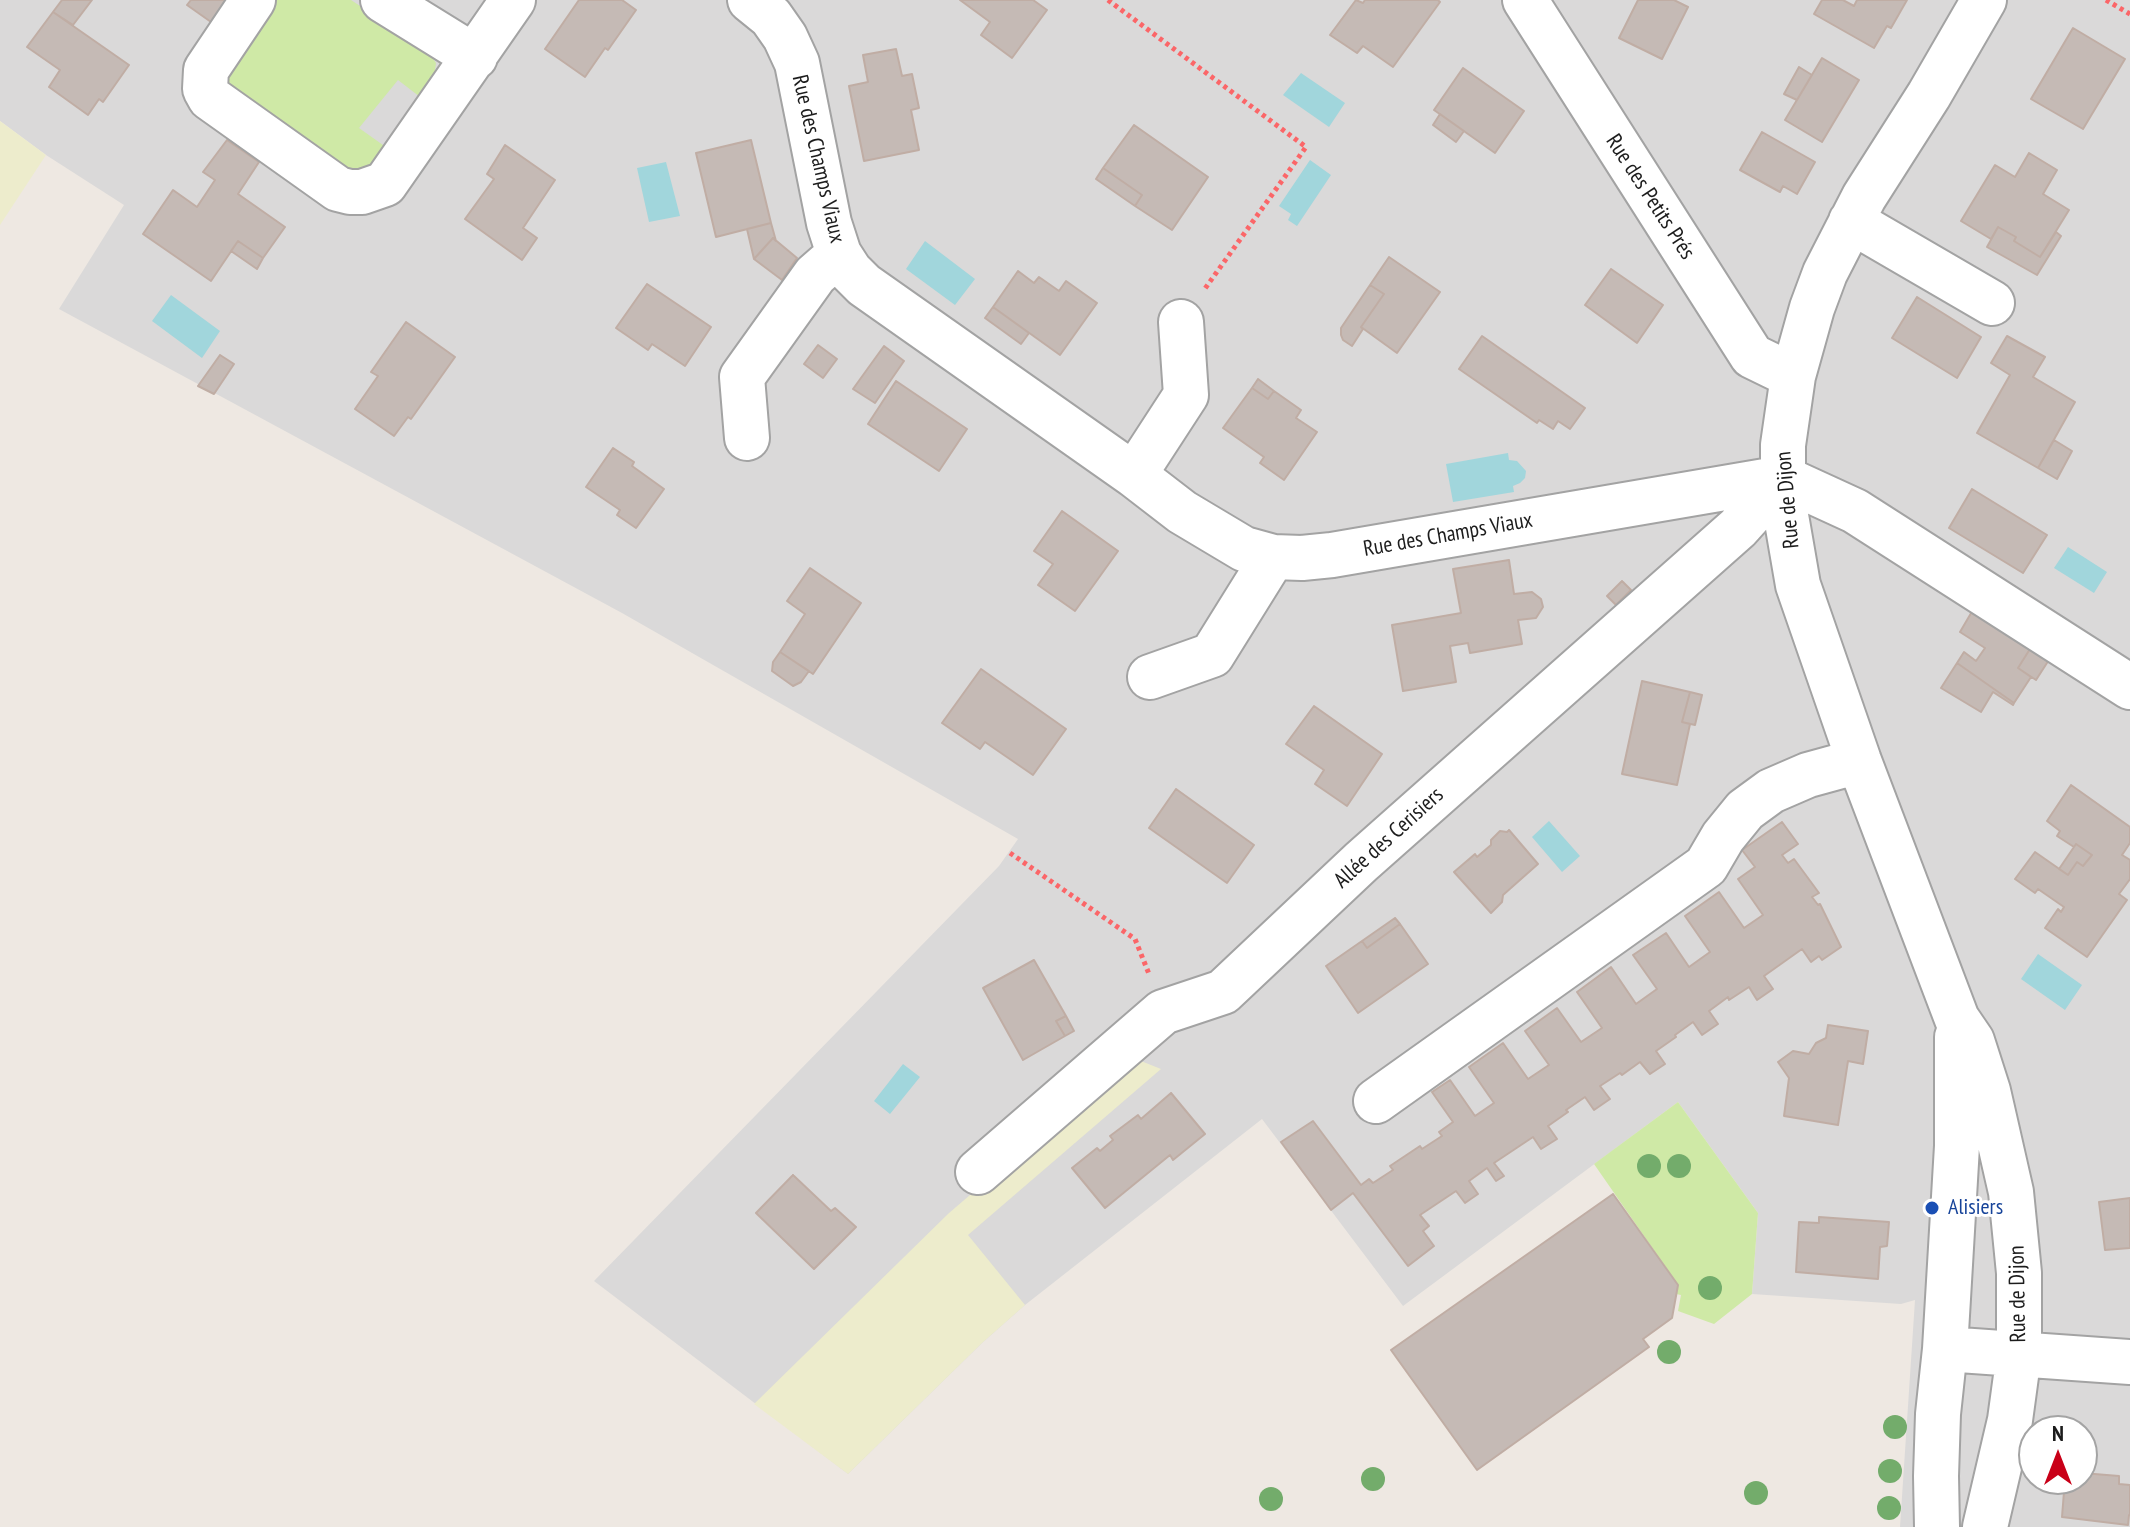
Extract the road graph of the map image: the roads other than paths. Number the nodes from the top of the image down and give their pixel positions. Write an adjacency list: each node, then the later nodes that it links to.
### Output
1 (253, 0): 7 (street)
2 (383, 0): 7 (street)
3 (513, 0): 7 (street)
4 (1525, 0): 12 (street, Rue des Petits Prés)
5 (1984, 0): 8 (street, Rue de Dijon)
6 (758, 2): 9 (street, Rue des Champs Viaux)
7 (475, 57)
8 (1851, 221): 10 (street); 12 (street, Rue de Dijon)
9 (839, 254): 13 (street); 14 (street, Rue des Champs Viaux)
10 (1992, 303)
11 (1181, 322): 14 (street)
12 (1793, 376): 15 (street, Rue de Dijon)
13 (747, 438)
14 (1134, 475): 16 (street, Rue des Champs Viaux)
15 (1783, 478): 16 (street, Rue des Champs Viaux); 18 (street); 19 (street, Rue de Dijon); 22 (street, Allée des Cerisiers)
16 (1273, 557): 17 (street)
17 (1150, 677)
18 (2130, 687)
19 (1859, 761): 20 (street, Rue de Dijon); 21 (street)
20 (1957, 1019): 23 (street, Rue de Dijon); 24 (street, Rue de Dijon)
21 (1376, 1101)
22 (978, 1172)
23 (1945, 1349): 24 (street); 26 (street, Rue de Dijon)
24 (2019, 1354): 25 (street); 27 (street, Rue de Dijon)
25 (2130, 1362)
26 (1937, 1527)
27 (1985, 1527)

